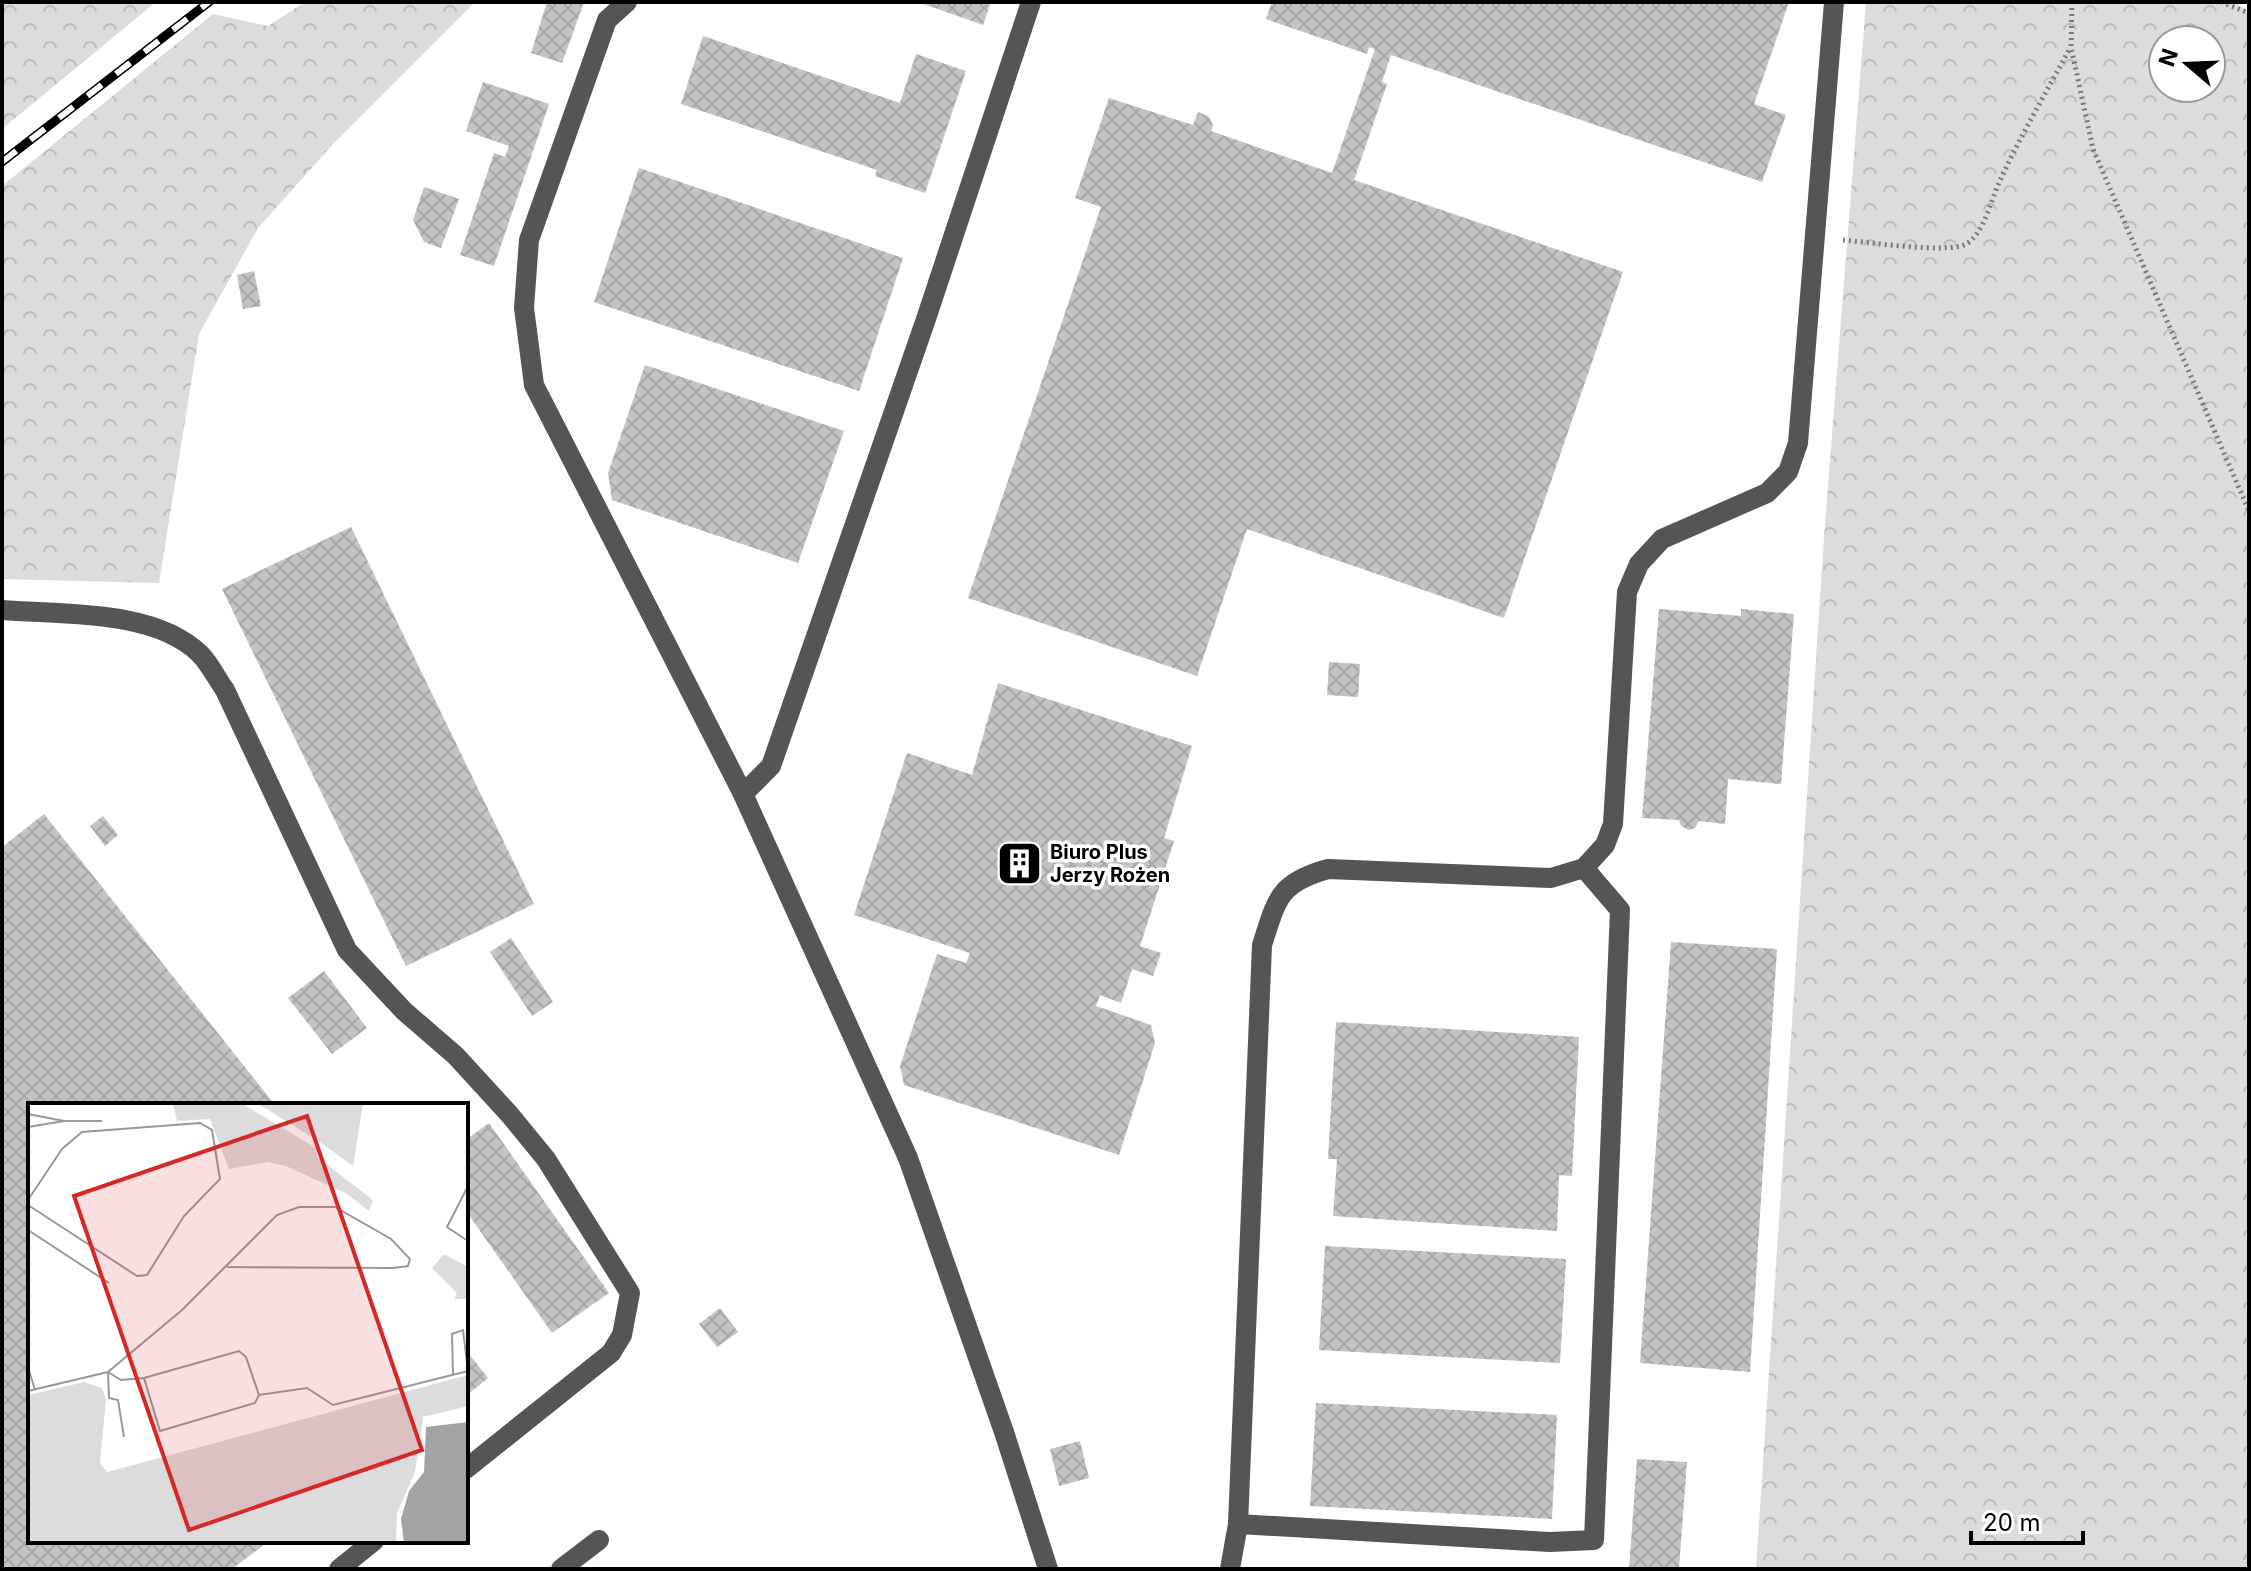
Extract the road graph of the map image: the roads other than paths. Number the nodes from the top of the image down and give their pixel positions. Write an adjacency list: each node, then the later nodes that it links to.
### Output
1 (627, 2): 5 (lane)
2 (1031, 2): 5 (lane)
3 (1834, 2): 6 (lane)
4 (2, 610): 7 (lane)
5 (743, 794): 13 (lane)
6 (1584, 868): 8 (lane); 8 (lane)
7 (468, 1467)
8 (1238, 1524): 14 (lane)
9 (599, 1540): 12 (lane)
10 (372, 1543): 11 (lane)
11 (339, 1569)
12 (561, 1569)
13 (1048, 1569)
14 (1230, 1569)

